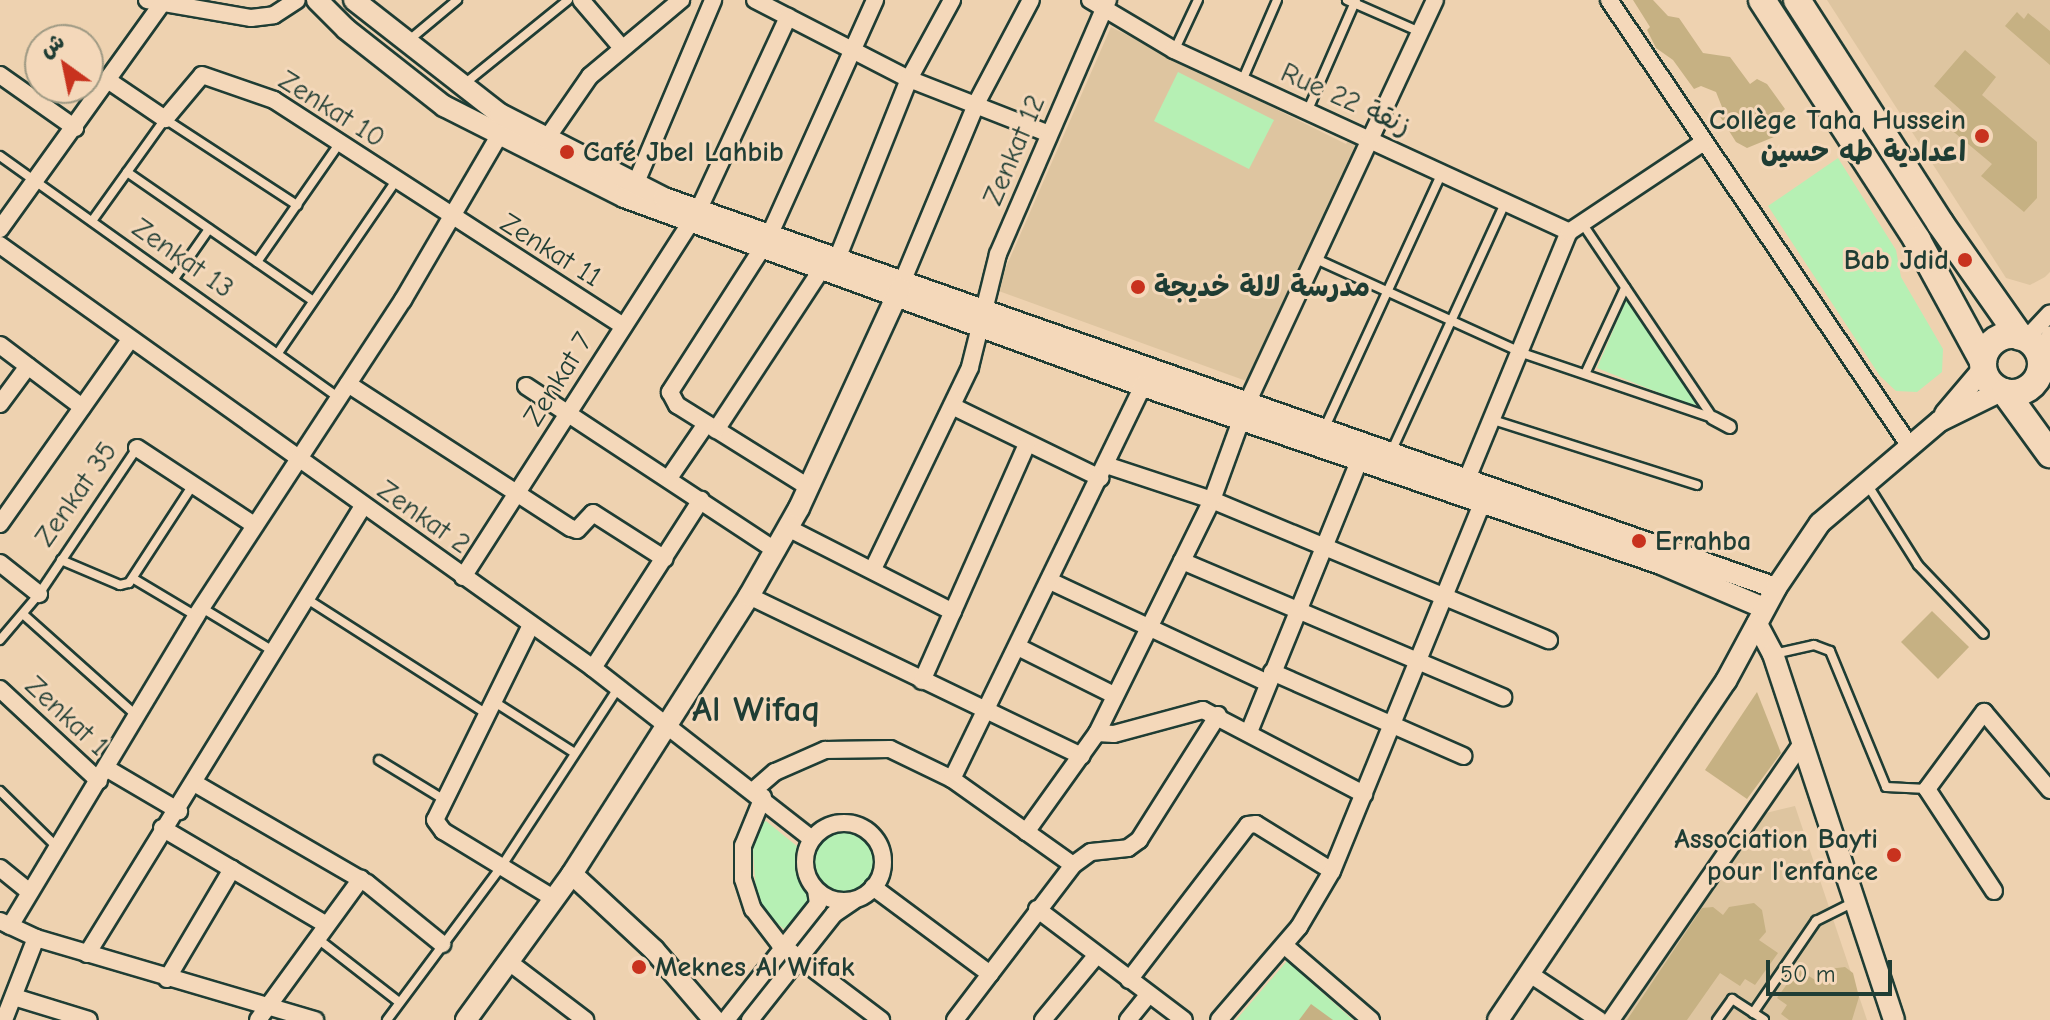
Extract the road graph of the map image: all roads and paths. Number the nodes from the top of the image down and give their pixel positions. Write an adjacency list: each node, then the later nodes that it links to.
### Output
1 (296, 0): 19 (street)
2 (317, 0): 39 (street)
3 (354, 0): 24 (street)
4 (457, 0): 24 (lane)
5 (568, 0): 32 (lane)
6 (581, 0): 25 (street)
7 (681, 0): 25 (street)
8 (713, 0): 49 (street)
9 (755, 0): 22 (street)
10 (875, 0): 27 (street)
11 (952, 0): 29 (street)
12 (1031, 0): 33 (street)
13 (1198, 0): 26 (lane)
14 (1277, 0): 31 (lane)
15 (1435, 0): 23 (street)
16 (1609, 0): 43 (street)
17 (1762, 0): 77 (main road)
18 (1797, 0): 72 (main road)
19 (155, 1): 30 (street)
20 (1352, 1): 23 (lane); 34 (lane)
21 (1101, 3): 26 (street, Rue 22 زنقة); 38 (street, Zenkat 12)
22 (788, 17): 27 (street); 52 (street, Zenkat 7)
23 (1421, 33): 41 (street)
24 (404, 44): 32 (street)
25 (622, 48): 42 (street)
26 (1174, 50): 31 (street, Rue 22 زنقة)
27 (851, 52): 29 (street); 58 (street)
28 (0, 75): 37 (street)
29 (909, 79): 33 (street); 62 (street)
30 (109, 81): 35 (street); 37 (street)
31 (1242, 81): 34 (street, Rue 22 زنقة)
32 (463, 86): 36 (street)
33 (977, 102): 38 (street); 65 (street)
34 (1307, 112): 41 (street, Rue 22 زنقة)
35 (165, 119): 40 (street, Zenkat 10); 46 (lane); 51 (lane)
36 (509, 119): 39 (street); 42 (street)
37 (75, 128): 48 (street)
38 (1049, 134): 69 (street, Zenkat 12)
39 (499, 137): 52 (street); 53 (street)
40 (342, 139): 47 (street, Zenkat 10); 51 (lane)
41 (1373, 140): 45 (street, Rue 22 زنقة); 60 (street)
42 (545, 141): 49 (street)
43 (1704, 142): 55 (street); 97 (street)
44 (0, 156): 48 (lane, Zenkat 13)
45 (1444, 170): 50 (street, Rue 22 زنقة); 66 (lane)
46 (127, 172): 54 (lane); 57 (lane)
47 (395, 182): 53 (street, Zenkat 10); 67 (lane)
48 (37, 183): 54 (lane, Zenkat 13); 56 (street)
49 (635, 185): 52 (street)
50 (1506, 199): 55 (street, Rue 22 زنقة); 70 (lane)
51 (297, 205): 61 (lane)
52 (694, 217): 58 (street); 71 (street, Zenkat 7)
53 (452, 218): 71 (street, Zenkat 11); 83 (street)
54 (92, 221): 63 (lane, Zenkat 13)
55 (1576, 228): 64 (lane); 76 (street)
56 (0, 229)
57 (209, 229): 61 (lane); 63 (lane)
58 (765, 243): 62 (street); 93 (street)
59 (0, 245): 73 (street, Zenkat 2)
60 (1316, 259): 66 (lane); 88 (street)
61 (257, 262): 67 (lane)
62 (829, 264): 65 (street); 93 (street)
63 (174, 279): 75 (lane, Zenkat 13)
64 (1625, 288): 79 (lane); 90 (lane)
65 (900, 289): 69 (street); 108 (street)
66 (1389, 291): 70 (lane); 94 (lane)
67 (313, 301): 75 (lane)
68 (2050, 313): 72 (street)
69 (984, 316): 82 (street); 86 (street, Zenkat 12); 88 (street)
70 (1454, 319): 76 (lane); 99 (lane)
71 (623, 326): 89 (street, Zenkat 7)
72 (2032, 337): 77 (main road); 80 (main road)
73 (129, 341): 87 (street); 102 (street, Zenkat 2)
74 (0, 345): 78 (street)
75 (278, 353): 83 (lane, Zenkat 13)
76 (1522, 353): 79 (lane); 91 (street)
77 (1984, 364): 84 (main road); 92 (street)
78 (28, 366): 85 (street); 87 (street)
79 (1586, 372): 90 (lane)
80 (2044, 374): 84 (main road)
81 (526, 386): 89 (street)
82 (1143, 386): 88 (street); 103 (street)
83 (344, 391): 102 (street); 110 (street)
84 (2003, 391): 92 (street); 100 (main road)
85 (0, 404)
86 (952, 406): 96 (street); 124 (street, Zenkat 12)
87 (82, 407): 115 (street)
88 (1245, 410): 94 (street); 101 (street); 112 (street)
89 (567, 412): 104 (street); 110 (street, Zenkat 7)
90 (1713, 418): 95 (street)
91 (1493, 420): 107 (lane); 109 (street)
92 (1940, 421): 97 (street)
93 (711, 427): 104 (street); 108 (street)
94 (1325, 427): 99 (street)
95 (1730, 427)
96 (1027, 444): 103 (street); 134 (street)
97 (1909, 445): 105 (street)
98 (137, 448): 106 (street, Zenkat 35); 121 (lane, Zenkat 35)
99 (1392, 450): 109 (street)
100 (2050, 454)
101 (1360, 459): 109 (street); 118 (street)
102 (298, 460): 114 (street, Zenkat 2); 116 (street)
103 (1103, 472): 112 (street); 127 (street)
104 (669, 478): 111 (street)
105 (1865, 480): 128 (street); 140 (lane)
106 (194, 485): 116 (street, Zenkat 35); 126 (lane)
107 (1697, 485)
108 (808, 487): 117 (street)
109 (1464, 487): 113 (street); 128 (street)
110 (517, 494): 120 (street); 125 (street, Zenkat 7)
111 (701, 500): 119 (street); 120 (street)
112 (1212, 500): 118 (street); 122 (street)
113 (1482, 504): 130 (street); 137 (street)
114 (363, 506): 125 (street, Zenkat 2); 132 (street)
115 (1, 522)
116 (254, 525): 133 (street)
117 (788, 528): 119 (street); 124 (street)
118 (1327, 545): 130 (street); 135 (street)
119 (776, 551): 131 (street)
120 (665, 559): 147 (street)
121 (61, 560): 126 (lane); 129 (lane, Zenkat 35)
122 (1182, 561): 135 (street); 139 (street)
123 (0, 563): 129 (street)
124 (873, 569): 134 (street)
125 (463, 577): 138 (street, Zenkat 2)
126 (134, 579): 133 (lane)
127 (1050, 581): 139 (street); 143 (street)
128 (1776, 588): 137 (street)
129 (39, 594): 136 (lane, Zenkat 35)
130 (1449, 595): 142 (street); 146 (street)
131 (749, 596): 149 (street); 158 (street)
132 (307, 599): 144 (street); 154 (lane)
133 (199, 612): 144 (lane); 156 (street)
134 (953, 612): 149 (street)
135 (1297, 614): 146 (street); 148 (street)
136 (24, 615): 141 (lane, Zenkat 35); 156 (lane)
137 (1760, 616): 145 (street); 207 (street)
138 (531, 625): 147 (street, Zenkat 2); 154 (street)
139 (1146, 630): 148 (street); 152 (street)
140 (1984, 634)
141 (0, 640)
142 (1549, 640)
143 (1018, 647): 152 (street); 155 (street)
144 (275, 652): 169 (street)
145 (1773, 654): 162 (street); 170 (lane)
146 (1421, 658): 153 (street); 159 (street)
147 (593, 668): 150 (street, Zenkat 2)
148 (1270, 677): 159 (street); 160 (street)
149 (922, 681): 155 (street)
150 (619, 688): 158 (street, Zenkat 2); 163 (lane)
151 (0, 689): 167 (street, Zenkat 1)
152 (1114, 695): 161 (street)
153 (1503, 697)
154 (487, 706): 163 (lane); 175 (street)
155 (989, 709): 164 (street); 168 (street)
156 (136, 715): 167 (street)
157 (1218, 715): 160 (street); 161 (street); 181 (street)
158 (667, 725): 173 (street, Zenkat 2); 186 (street)
159 (1393, 725): 165 (street); 174 (street)
160 (1249, 732): 174 (street)
161 (1097, 733): 164 (street)
162 (1803, 742): 194 (street); 233 (street)
163 (573, 752): 182 (lane)
164 (1082, 756): 178 (street)
165 (1463, 756)
166 (379, 760): 175 (lane)
167 (103, 774): 176 (street, Zenkat 1); 180 (street)
168 (952, 779): 173 (street); 178 (street)
169 (196, 784): 176 (street); 187 (street)
170 (1927, 789): 171 (street); 190 (street)
171 (2050, 790)
172 (0, 791): 180 (lane)
173 (758, 794): 179 (street, Zenkat 2); 201 (street)
174 (1364, 794): 185 (street)
175 (443, 799): 182 (street)
176 (179, 811): 177 (street)
177 (162, 828): 184 (street); 202 (street)
178 (1026, 832): 181 (street)
179 (812, 839): 188 (street); 189 (street)
180 (59, 848): 191 (street)
181 (1073, 865): 195 (street)
182 (501, 867): 192 (street); 199 (lane)
183 (0, 868): 191 (street)
184 (232, 869): 197 (street); 208 (street)
185 (1332, 871): 200 (street); 209 (street)
186 (572, 874): 192 (street); 221 (street)
187 (361, 879): 197 (street); 199 (street)
188 (873, 887): 193 (street); 206 (street)
189 (816, 890): 193 (street); 201 (street)
190 (1994, 891)
191 (30, 892): 196 (street)
192 (555, 899): 205 (street)
193 (855, 900): 204 (street)
194 (1857, 901): 214 (lane); 236 (street)
195 (1037, 909): 203 (street); 206 (street)
196 (5, 924): 198 (street)
197 (322, 932): 212 (lane); 213 (street)
198 (36, 938): 202 (street); 211 (street)
199 (442, 944): 212 (lane)
200 (1284, 945): 229 (street); 230 (street)
201 (785, 947): 204 (street); 222 (street)
202 (87, 954): 208 (street)
203 (1096, 956): 209 (street); 226 (street)
204 (800, 957): 223 (street); 224 (street)
205 (509, 962): 219 (street); 220 (street)
206 (990, 974): 225 (street)
207 (1530, 974): 231 (street); 232 (street)
208 (167, 979): 213 (street)
209 (1129, 980): 210 (street)
210 (1148, 995): 227 (street); 228 (street)
211 (14, 997): 215 (street); 216 (street)
212 (399, 1002): 218 (lane)
213 (263, 1013): 217 (street)
214 (1753, 1013): 234 (lane); 235 (lane)
215 (4, 1020)
216 (89, 1020)
217 (315, 1020)
218 (387, 1020)
219 (466, 1020)
220 (585, 1020)
221 (714, 1020)
222 (726, 1020)
223 (750, 1020)
224 (881, 1020)
225 (955, 1020)
226 (1043, 1020)
227 (1128, 1020)
228 (1184, 1020)
229 (1219, 1020)
230 (1371, 1020)
231 (1498, 1020)
232 (1599, 1020)
233 (1611, 1020)
234 (1717, 1020)
235 (1764, 1020)
236 (1894, 1020)

